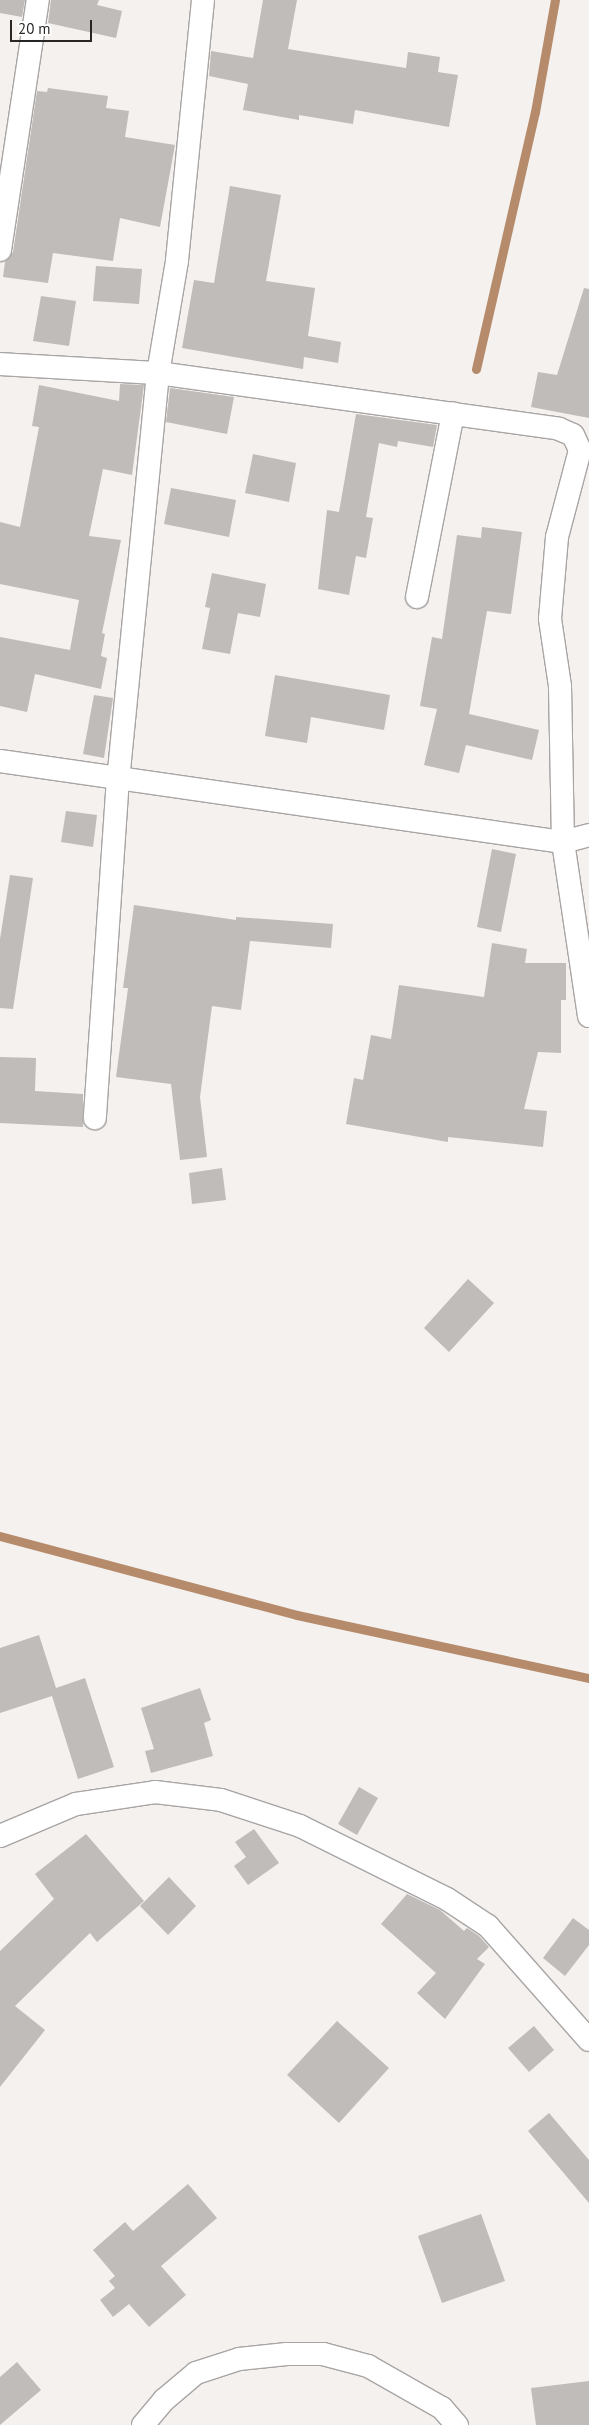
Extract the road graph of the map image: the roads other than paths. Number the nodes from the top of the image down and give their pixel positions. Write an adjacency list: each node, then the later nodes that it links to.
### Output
1 (38, 0): 3 (street)
2 (203, 0): 5 (street)
3 (0, 250)
4 (0, 364): 5 (street)
5 (158, 374): 6 (street); 10 (street)
6 (453, 414): 7 (street); 8 (street)
7 (584, 441): 12 (street)
8 (417, 597)
9 (0, 761): 10 (street)
10 (118, 778): 12 (street); 14 (street)
11 (589, 835): 12 (street)
12 (563, 842): 13 (street)
13 (589, 1016)
14 (95, 1118)
15 (0, 1836): 16 (street)
16 (589, 2040)
17 (143, 2425): 18 (street)
18 (457, 2425)

